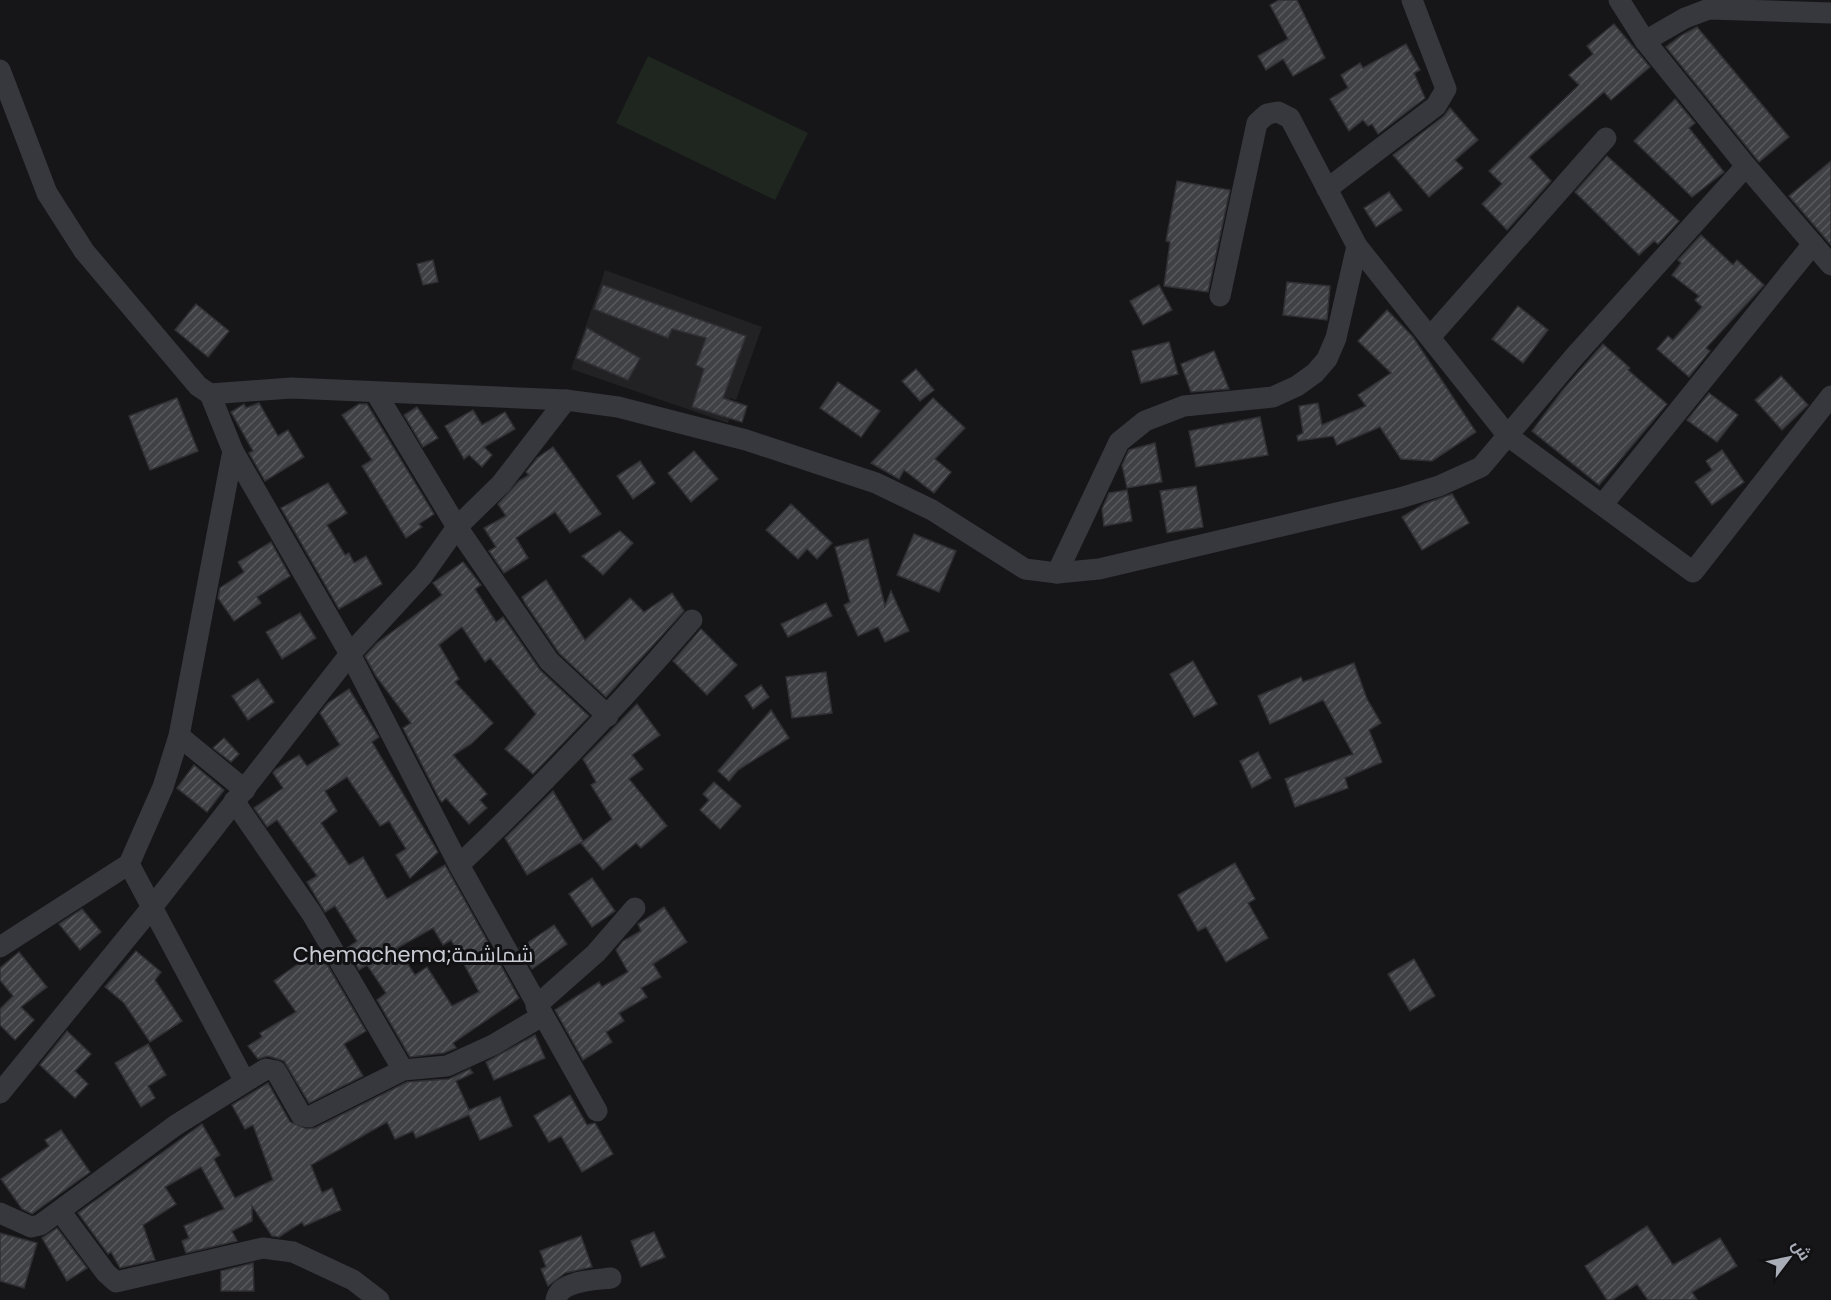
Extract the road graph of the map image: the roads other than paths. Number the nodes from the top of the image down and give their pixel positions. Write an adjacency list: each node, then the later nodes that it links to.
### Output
1 (1412, 0): 8 (street)
2 (1619, 0): 4 (street)
3 (1831, 13): 4 (street)
4 (1645, 41): 7 (street)
5 (0, 70): 15 (street)
6 (1606, 138): 13 (street)
7 (1746, 166): 9 (street); 18 (street)
8 (1326, 189): 10 (street); 12 (street)
9 (1813, 244): 11 (street); 20 (street)
10 (1358, 246): 13 (street); 22 (street)
11 (1831, 265)
12 (1220, 296)
13 (1431, 336): 18 (street)
14 (376, 393): 15 (street); 17 (street); 21 (street)
15 (210, 394): 19 (street)
16 (1831, 396): 20 (street)
17 (566, 400): 21 (street); 22 (street)
18 (1508, 436): 20 (street); 22 (street)
19 (233, 451): 24 (street); 26 (street)
20 (1603, 504)
21 (457, 527): 24 (street); 25 (street)
22 (1057, 573)
23 (692, 620): 25 (street)
24 (350, 654): 27 (street); 29 (street)
25 (608, 716): 29 (street)
26 (179, 736): 27 (street); 28 (street)
27 (240, 795): 30 (street); 34 (street)
28 (129, 864): 30 (street); 32 (street)
29 (459, 865): 33 (street)
30 (153, 906): 35 (street); 36 (street)
31 (635, 908): 33 (street)
32 (0, 947)
33 (539, 1011): 34 (street); 37 (street)
34 (403, 1070): 35 (street)
35 (244, 1080): 38 (street)
36 (0, 1094)
37 (597, 1111)
38 (60, 1211): 39 (street); 41 (street)
39 (0, 1214)
40 (611, 1278): 42 (street)
41 (379, 1300)
42 (556, 1300)

